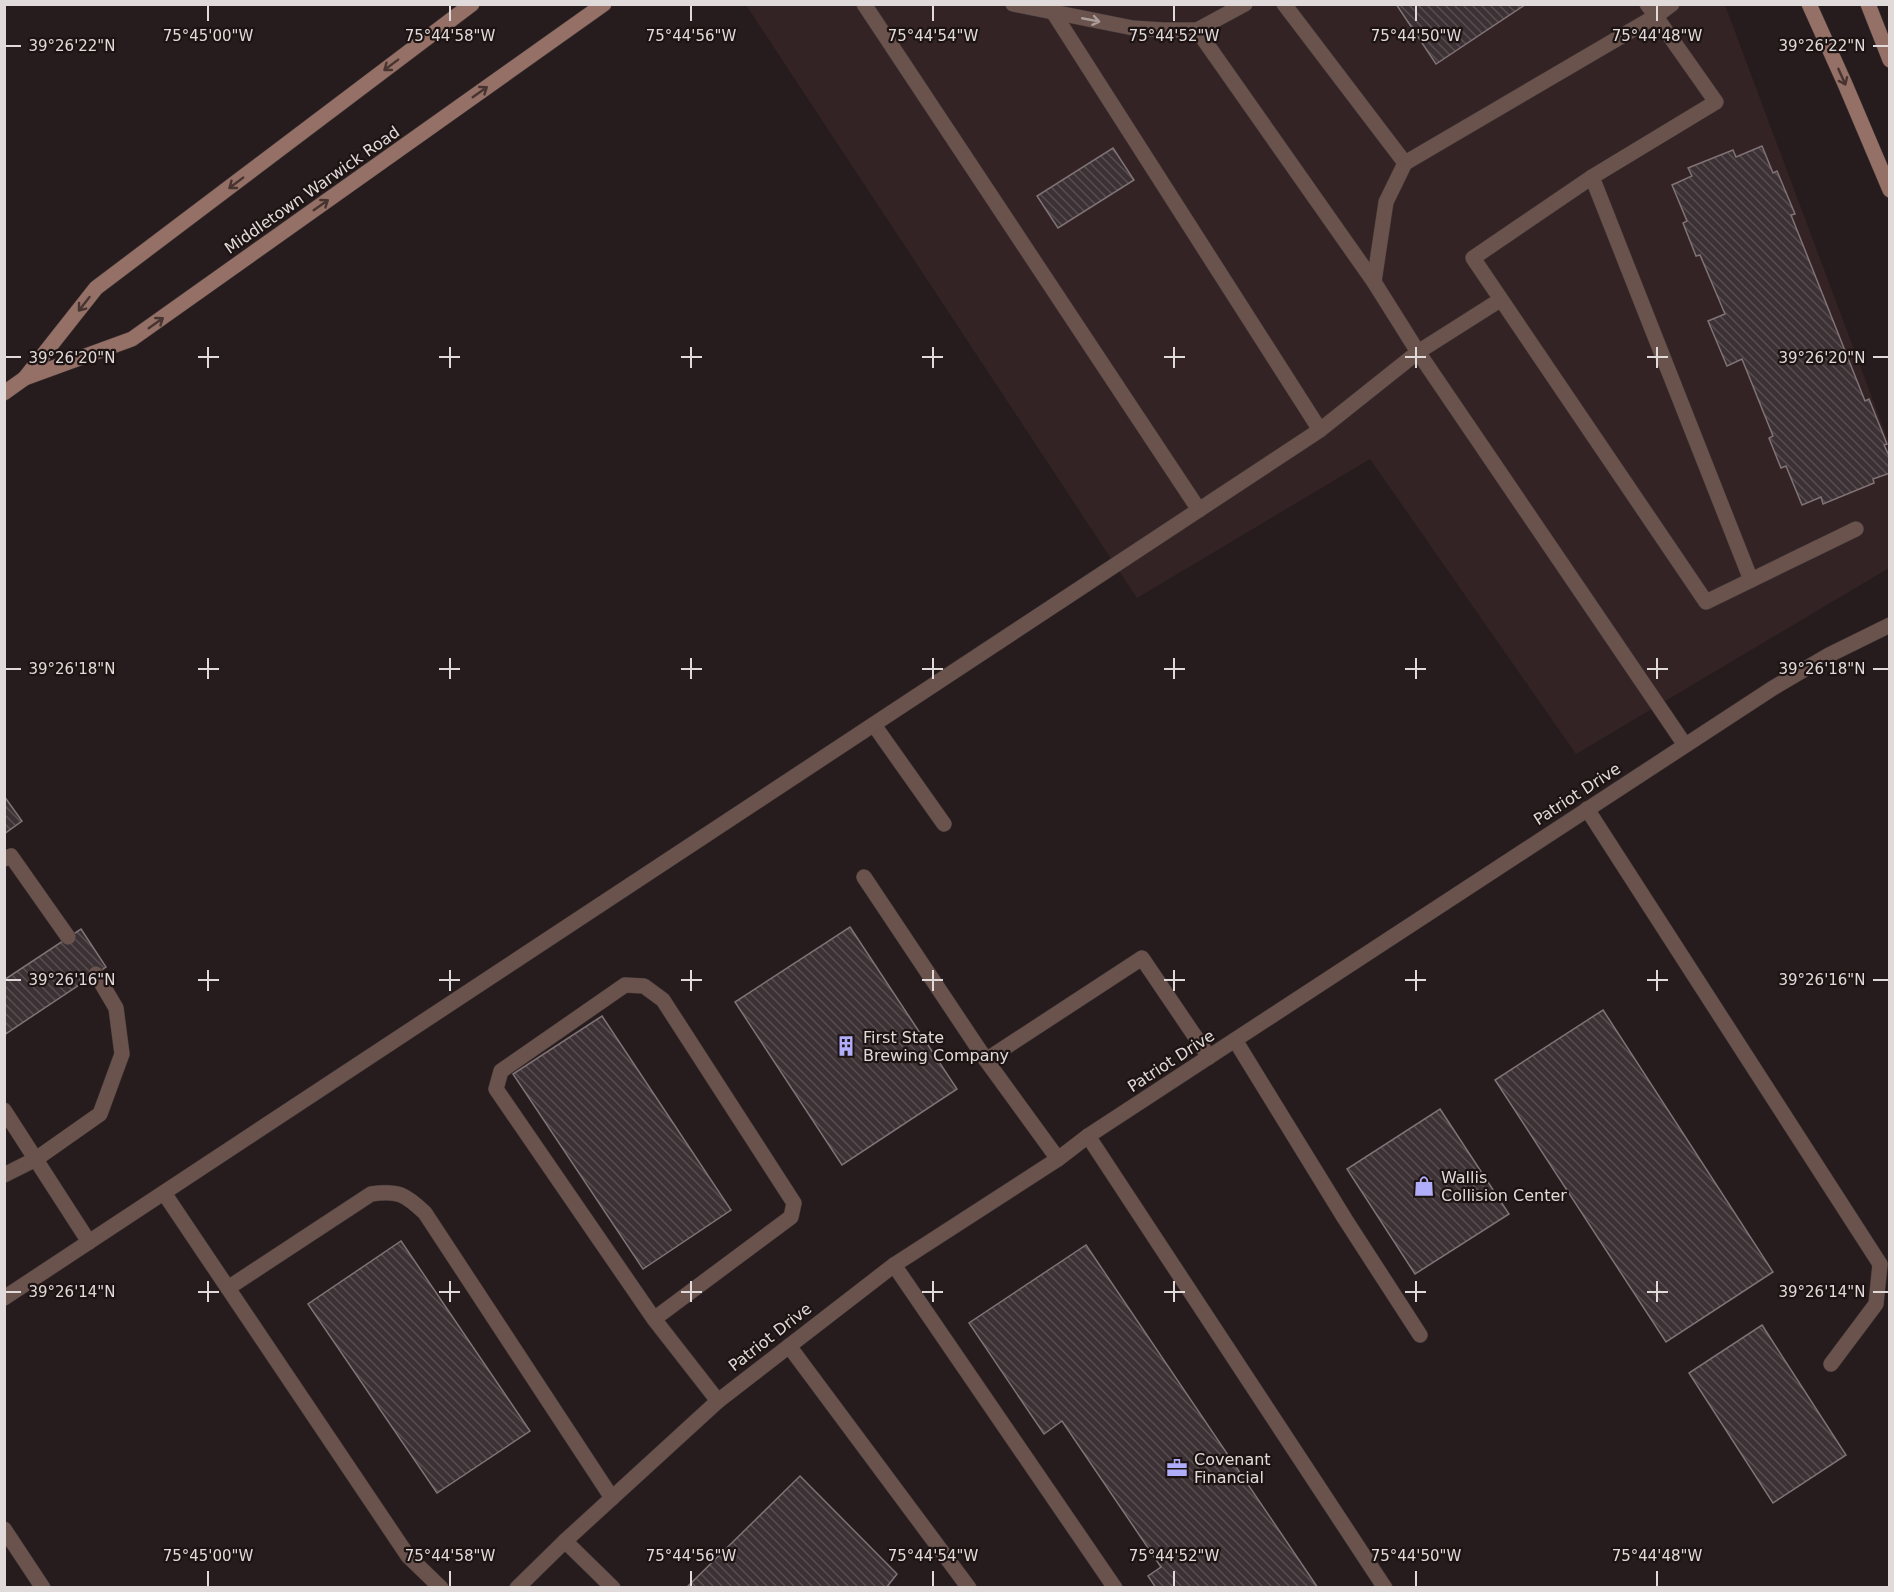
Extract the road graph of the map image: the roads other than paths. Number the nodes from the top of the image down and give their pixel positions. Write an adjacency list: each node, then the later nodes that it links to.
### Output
1 (472, 4): 20 (street, Middletown Warwick Road, one-way to 20)
2 (604, 4): 20 (street, Middletown Warwick Road, one-way to 2)
3 (864, 4): 23 (street)
4 (1013, 4): 11 (street)
5 (1245, 4): 12 (street)
6 (1284, 4): 14 (street)
7 (1672, 4): 10 (street)
8 (1809, 4): 16 (street, one-way to 16)
9 (1868, 4): 13 (street)
10 (1655, 8): 14 (street); 15 (street)
11 (1053, 12): 12 (street, one-way to 12); 22 (street)
12 (1197, 30): 17 (street)
13 (1890, 60)
14 (1405, 163): 17 (street)
15 (1592, 177): 18 (street); 25 (street)
16 (1890, 190)
17 (1374, 282): 19 (street)
18 (1500, 300): 19 (street); 25 (street)
19 (1418, 352): 22 (street); 28 (street)
20 (26, 378): 21 (street, Middletown Warwick Road)
21 (4, 393)
22 (1320, 430): 23 (street)
23 (1199, 510): 27 (street)
24 (1856, 529): 25 (street)
25 (1751, 580)
26 (1890, 625): 28 (street, Patriot Drive)
27 (874, 725): 30 (street); 43 (street)
28 (1685, 745): 29 (street, Patriot Drive)
29 (1587, 809): 35 (street, Patriot Drive); 51 (street)
30 (944, 824)
31 (4, 859): 33 (street)
32 (864, 878): 37 (street)
33 (68, 937)
34 (96, 974): 40 (street)
35 (1235, 1040): 36 (street, Patriot Drive); 49 (street)
36 (1209, 1057): 37 (street); 39 (street, Patriot Drive)
37 (986, 1060): 41 (street)
38 (4, 1110): 40 (street)
39 (1088, 1137): 41 (street, Patriot Drive); 62 (street)
40 (36, 1159): 42 (street); 44 (street)
41 (1058, 1159): 45 (street, Patriot Drive)
42 (4, 1175)
43 (164, 1193): 44 (street); 46 (street)
44 (89, 1242): 47 (street)
45 (894, 1265): 50 (street, Patriot Drive); 61 (street)
46 (228, 1288): 53 (street); 57 (street)
47 (4, 1298)
48 (654, 1319): 48 (street); 52 (street)
49 (1420, 1335)
50 (789, 1346): 52 (street, Patriot Drive); 60 (street)
51 (1831, 1364)
52 (717, 1401): 53 (street, Patriot Drive)
53 (612, 1497): 55 (street, Patriot Drive)
54 (4, 1528): 56 (street)
55 (564, 1541): 58 (street, Patriot Drive); 59 (street)
56 (43, 1587)
57 (441, 1587)
58 (517, 1587)
59 (613, 1587)
60 (969, 1587)
61 (1115, 1587)
62 (1385, 1587)

